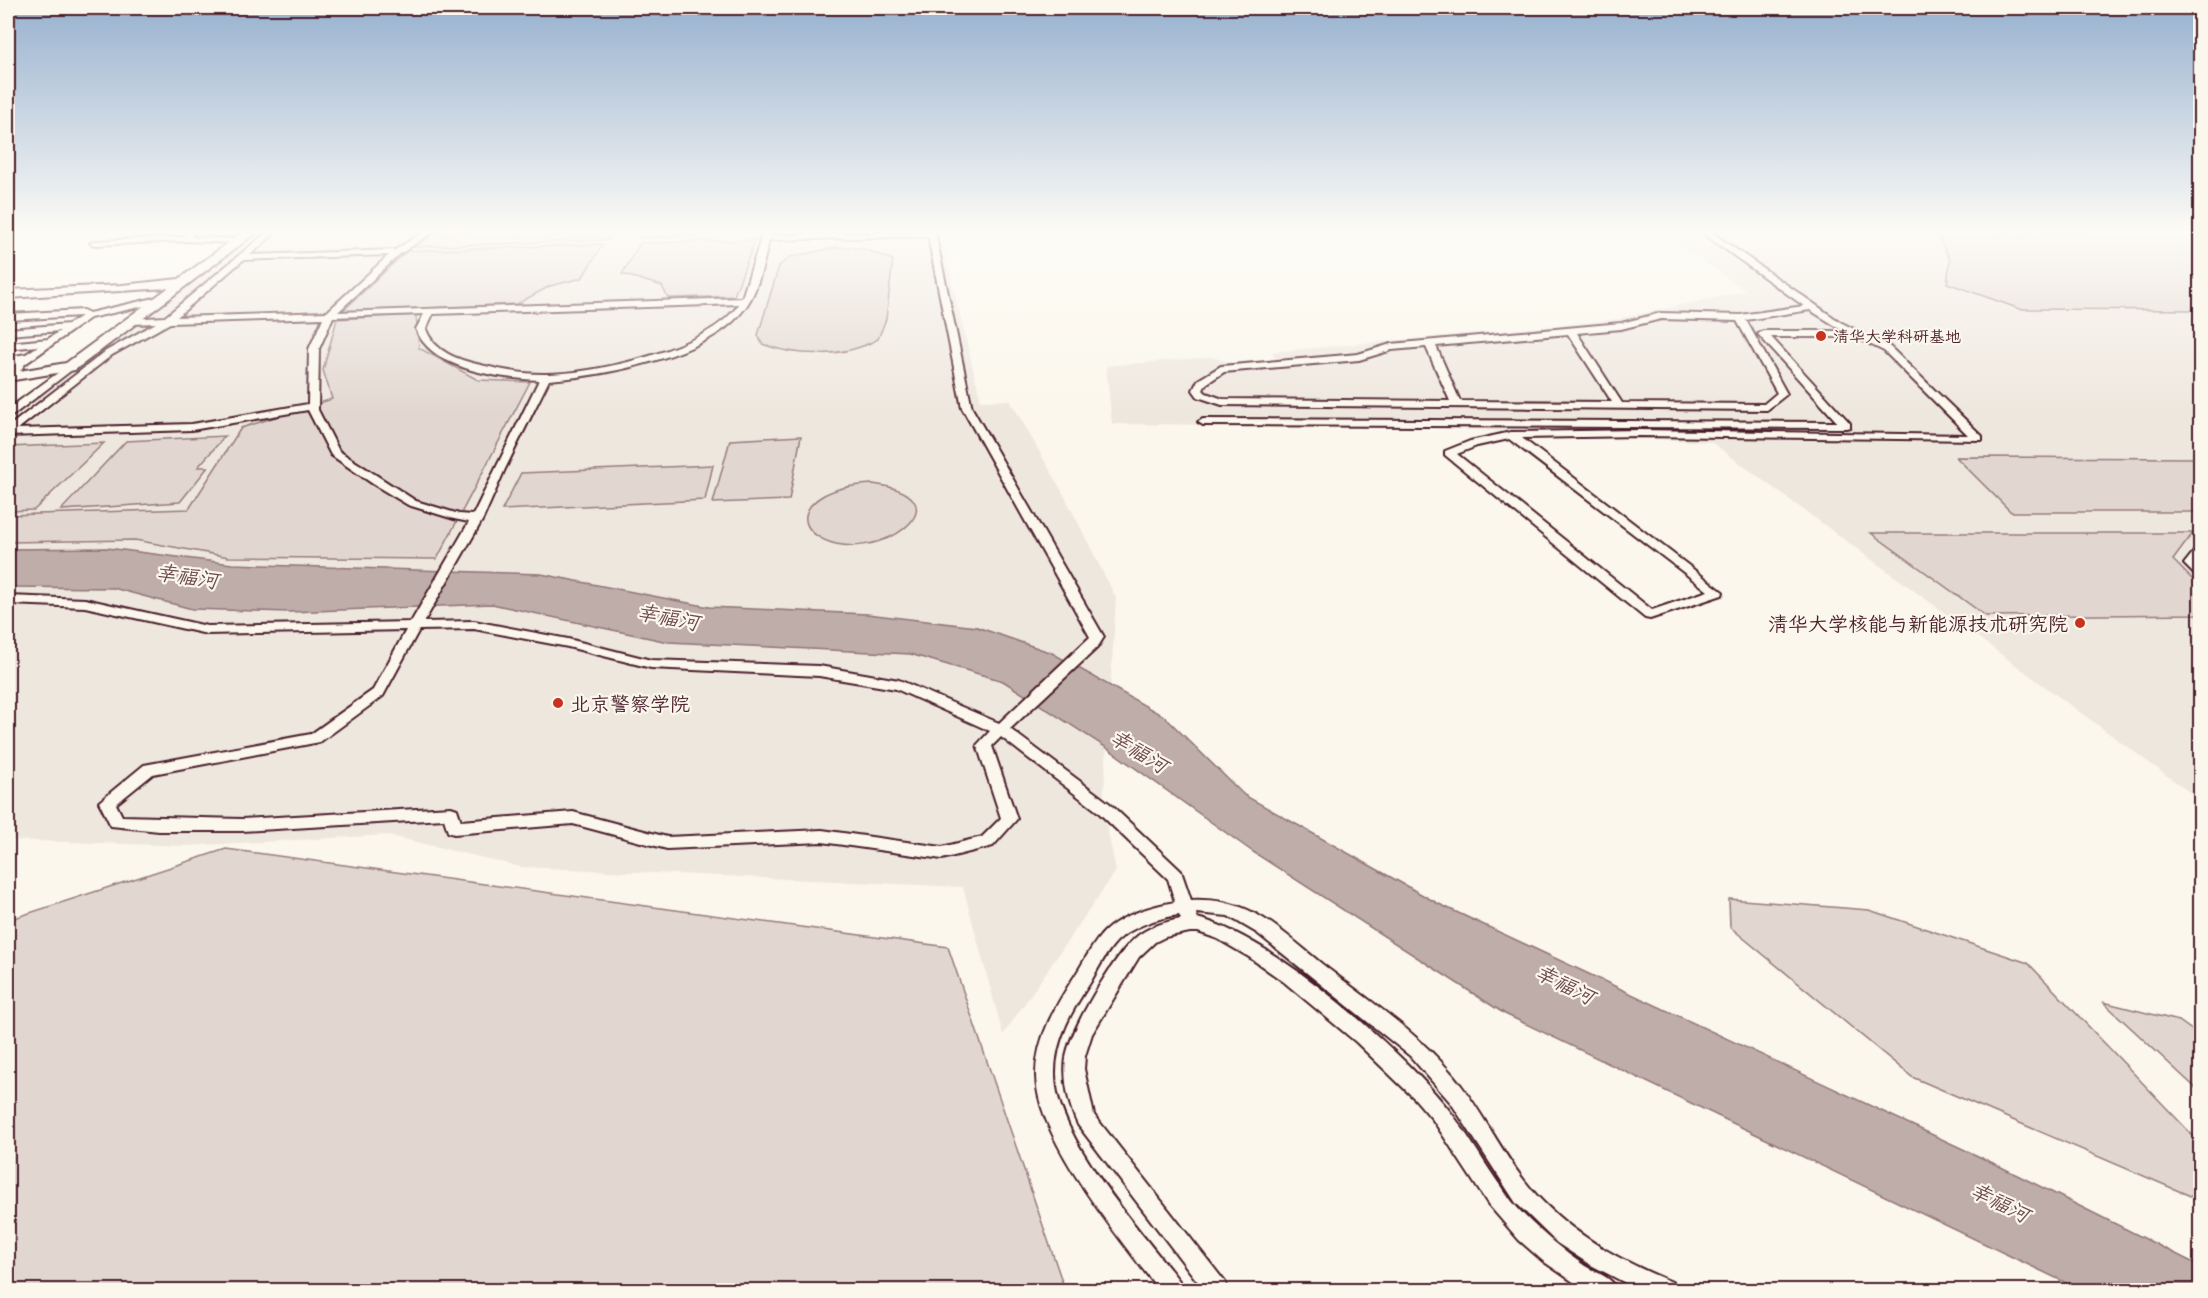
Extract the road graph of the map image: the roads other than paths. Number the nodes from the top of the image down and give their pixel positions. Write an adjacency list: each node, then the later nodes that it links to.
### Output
1 (41, 293): 8 (street)
2 (169, 293): 9 (street)
3 (199, 293): 18 (street)
4 (353, 293): 14 (street)
5 (748, 293): 10 (street)
6 (943, 293): 43 (street)
7 (1790, 293): 11 (street)
8 (8, 294)
9 (159, 300): 13 (street); 17 (street)
10 (745, 301): 12 (street); 30 (street)
11 (1808, 305): 16 (street); 22 (street)
12 (430, 311): 14 (street); 30 (street)
13 (87, 315): 15 (street); 19 (street)
14 (329, 315): 18 (street); 33 (street)
15 (8, 317)
16 (1740, 318): 20 (street); 32 (street)
17 (132, 321): 18 (street); 28 (street)
18 (166, 321): 36 (street)
19 (73, 327): 21 (street); 23 (street)
20 (1570, 330): 24 (street); 32 (street)
21 (8, 332)
22 (1859, 334): 35 (street); 37 (street)
23 (51, 342): 25 (street); 26 (street)
24 (1430, 344): 31 (street); 31 (street)
25 (8, 346)
26 (29, 357): 27 (street); 29 (street)
27 (8, 360)
28 (70, 368): 29 (street); 34 (street)
29 (9, 377)
30 (545, 377): 38 (street)
31 (1456, 404): 32 (street)
32 (1618, 405)
33 (313, 406): 36 (street); 38 (street)
34 (8, 414)
35 (1203, 422)
36 (8, 433)
37 (1511, 435): 37 (street)
38 (477, 519): 42 (street)
39 (2200, 552): 40 (street)
40 (2200, 573)
41 (8, 600): 42 (street)
42 (419, 620): 43 (street); 43 (street)
43 (1006, 723): 44 (street)
44 (1188, 916): 45 (street); 46 (street); 47 (street); 48 (street)
45 (1172, 1290)
46 (1217, 1290)
47 (1605, 1290)
48 (1664, 1290)

